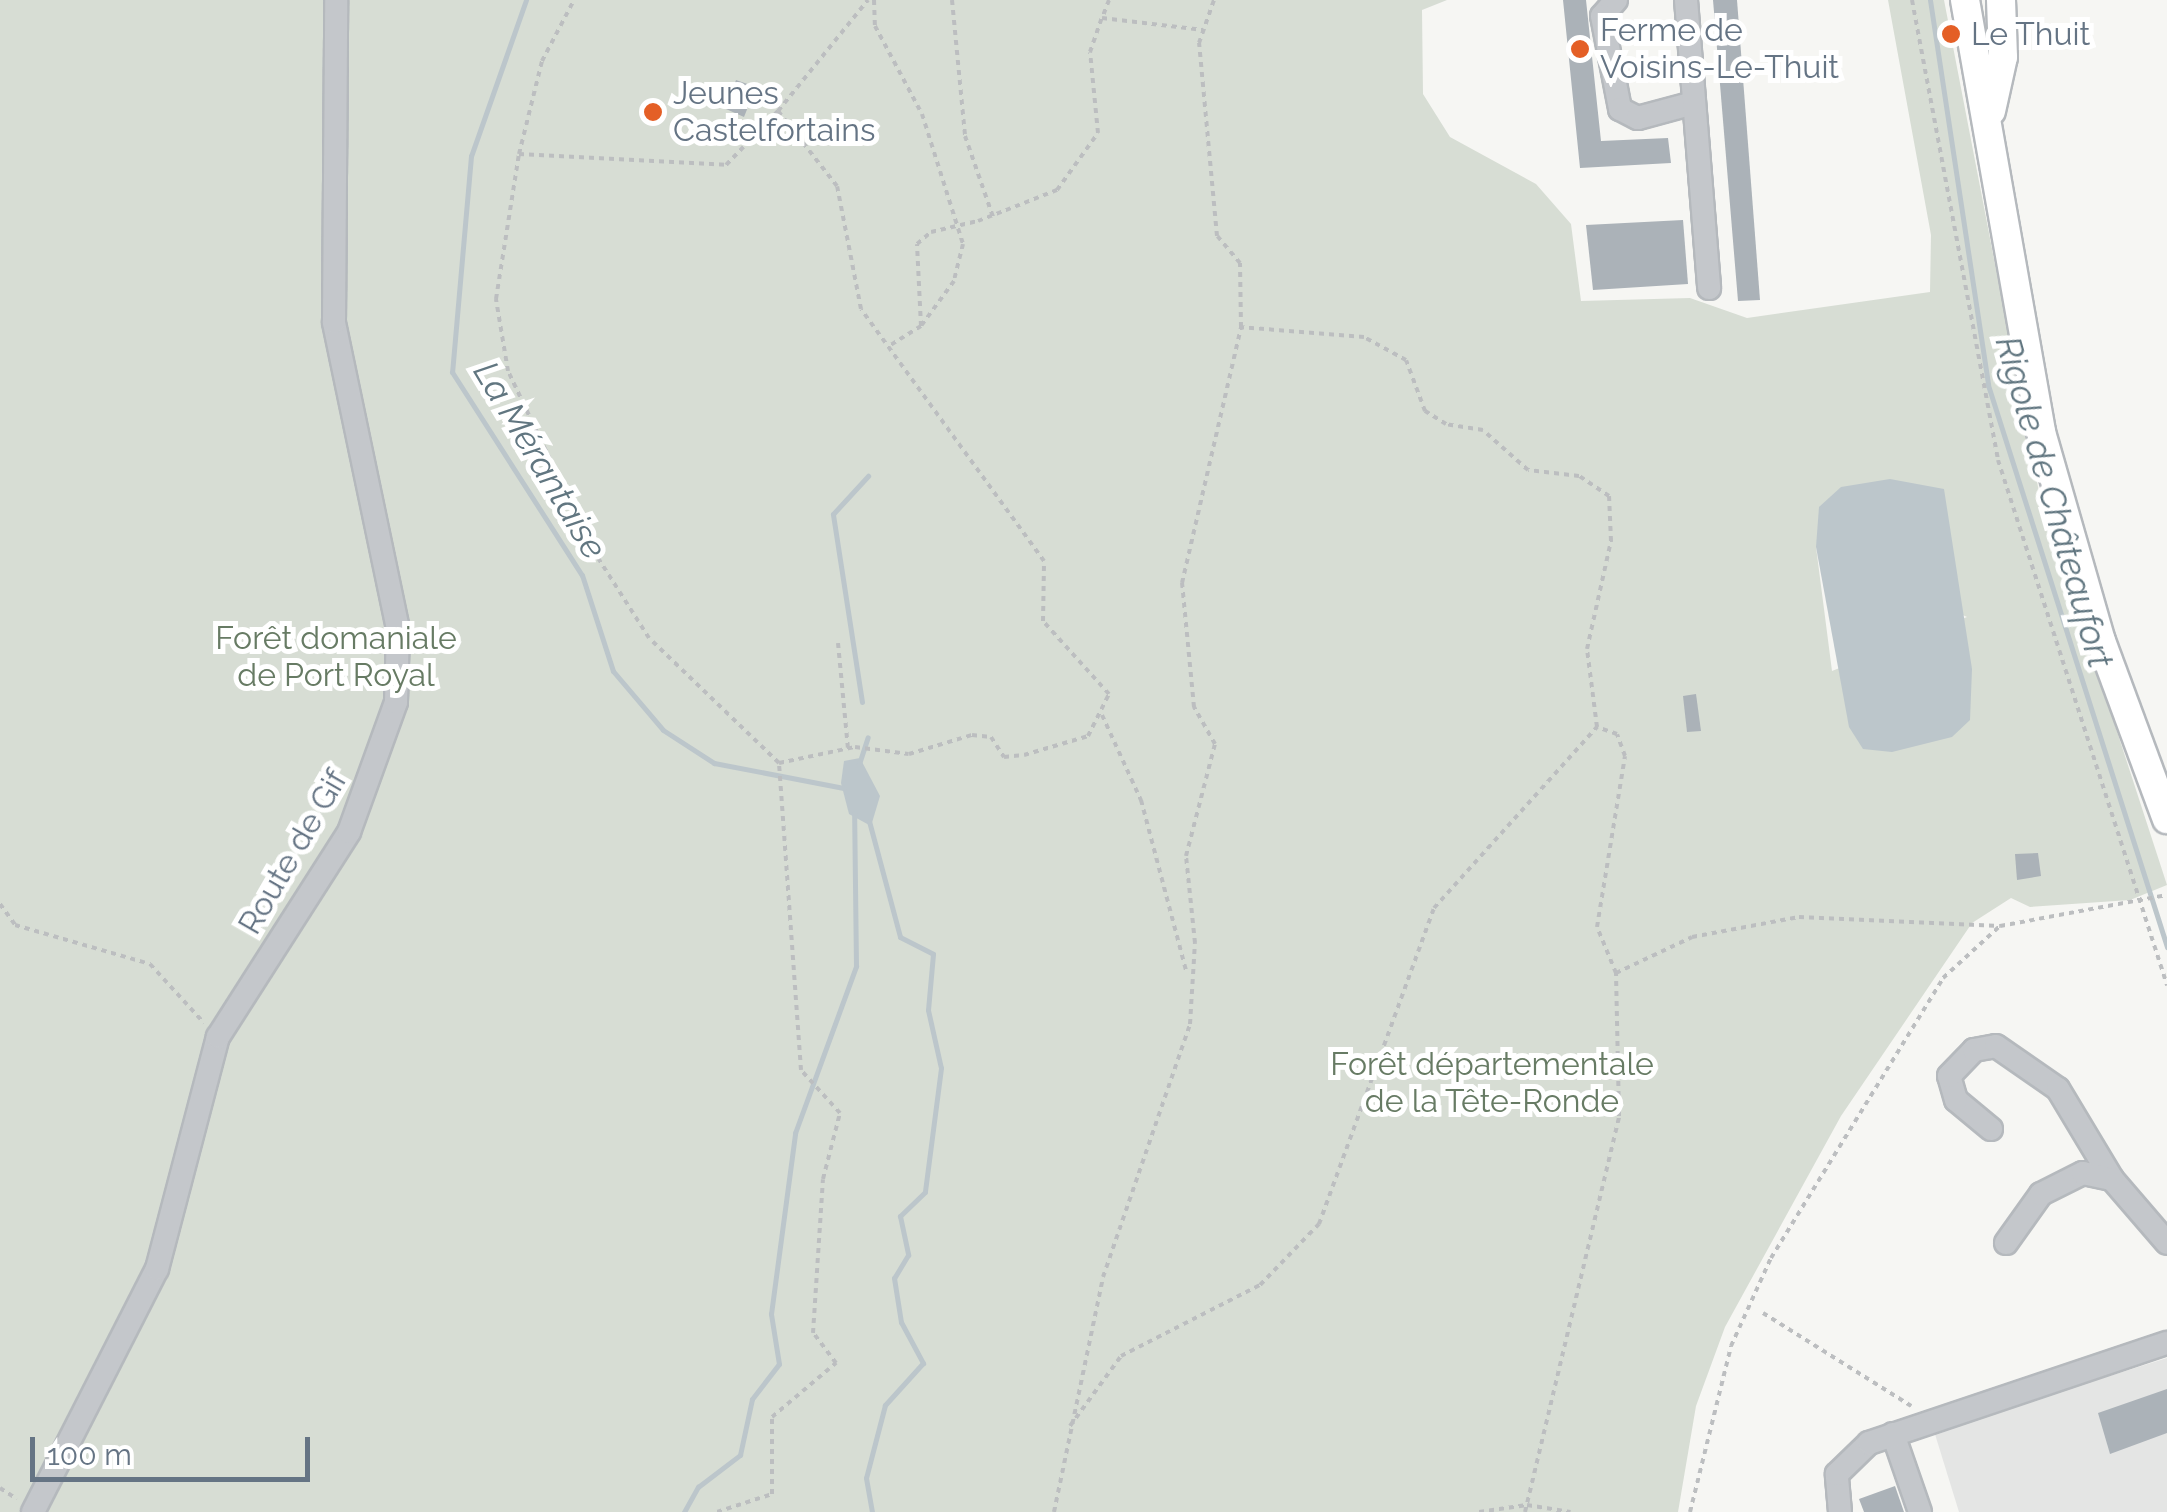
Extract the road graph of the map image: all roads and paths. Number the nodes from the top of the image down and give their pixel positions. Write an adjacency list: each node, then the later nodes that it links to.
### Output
1 (336, 0): 36 (street, Route de Gif)
2 (574, 0): 17 (path)
3 (871, 0): 15 (path); 20 (path)
4 (952, 0): 18 (path)
5 (1109, 0): 12 (path)
6 (1214, 0): 13 (path)
7 (1616, 0): 14 (street)
8 (1686, 0): 14 (street)
9 (1912, 0): 30 (path)
10 (1965, 0): 16 (main road)
11 (1999, 5): 16 (main road)
12 (1102, 18): 13 (path); 18 (path)
13 (1203, 30): 21 (path)
14 (1694, 104): 19 (street)
15 (778, 111): 17 (path); 22 (path)
16 (1991, 113): 28 (main road)
17 (519, 154): 27 (path)
18 (993, 217): 20 (path, bridge)
19 (1709, 288)
20 (921, 326): 22 (path)
21 (1242, 327): 25 (path); 34 (path)
22 (888, 347): 24 (path)
23 (838, 643): 26 (path)
24 (1102, 715): 26 (path); 34 (path)
25 (1597, 727): 33 (path); 44 (path)
26 (852, 747): 27 (path)
27 (779, 763): 48 (path)
28 (2167, 820)
29 (2164, 896): 30 (path)
30 (2144, 903): 32 (path); 35 (path)
31 (0, 904): 36 (path)
32 (2000, 926): 33 (path); 53 (path)
33 (1616, 972): 46 (path)
34 (1187, 973): 44 (path)
35 (2167, 985)
36 (218, 1037): 47 (street, Route de Gif)
37 (1991, 1128): 38 (street)
38 (2112, 1179): 39 (street); 40 (street)
39 (2006, 1243)
40 (2167, 1243)
41 (1763, 1313): 43 (path)
42 (2167, 1343): 43 (street)
43 (1932, 1419): 45 (street)
44 (1070, 1426): 49 (path)
45 (1894, 1434): 54 (street); 55 (street)
46 (1527, 1504): 50 (path); 51 (path); 52 (path)
47 (33, 1512)
48 (717, 1512)
49 (1054, 1512)
50 (1478, 1512)
51 (1526, 1512)
52 (1570, 1512)
53 (1690, 1512)
54 (1840, 1512)
55 (1920, 1512)

